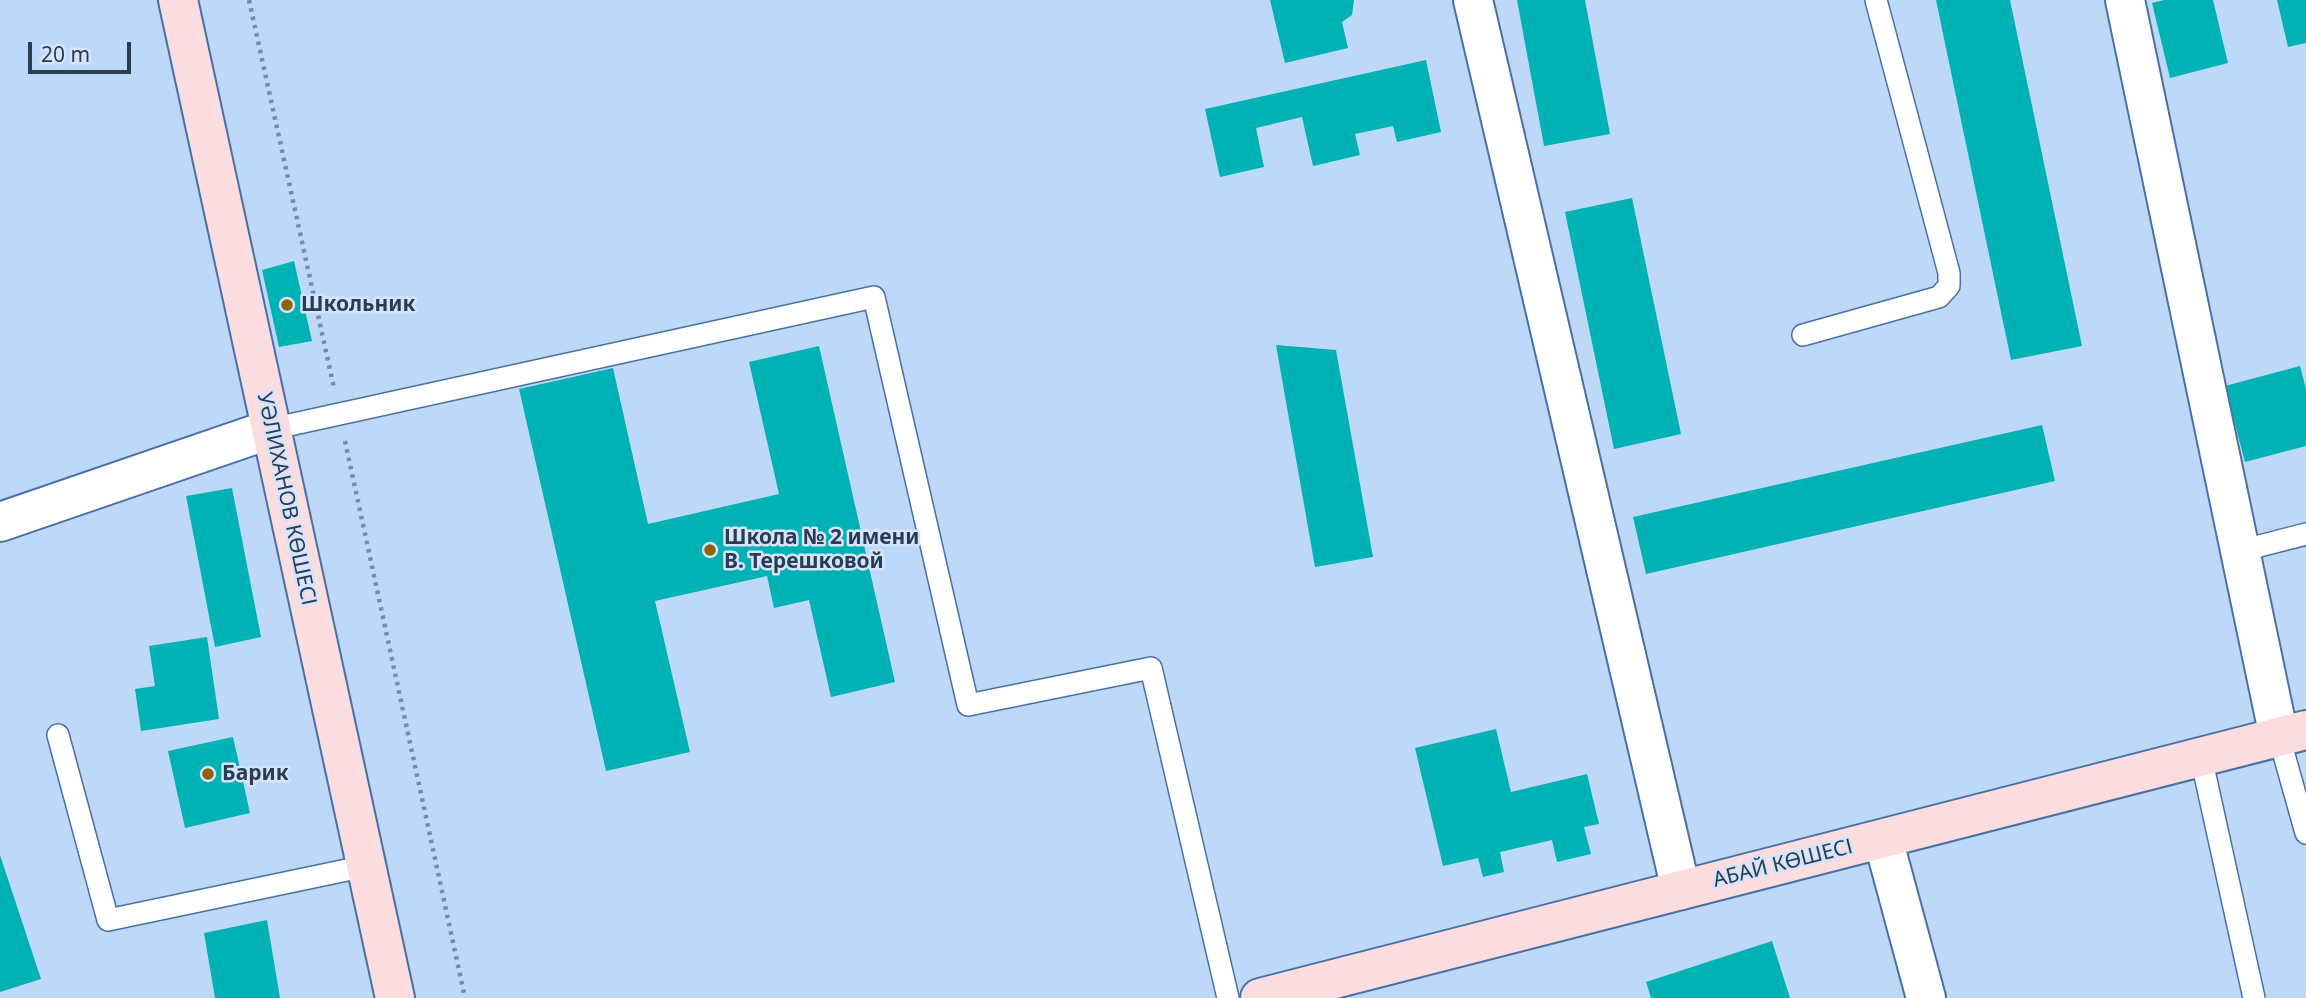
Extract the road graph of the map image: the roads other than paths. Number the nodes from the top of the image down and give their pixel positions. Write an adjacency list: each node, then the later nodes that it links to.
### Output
1 (178, 0): 6 (main road, УӘЛИХАНОВ КӨШЕСІ)
2 (1473, 0): 16 (street)
3 (1876, 0): 5 (lane)
4 (2125, 0): 9 (street)
5 (1803, 335)
6 (271, 429): 7 (street); 15 (main road, УӘЛИХАНОВ КӨШЕСІ); 18 (lane)
7 (0, 522)
8 (2306, 534): 9 (lane)
9 (2240, 551): 11 (street)
10 (58, 734): 15 (lane)
11 (2292, 734): 12 (main road, АБАЙ КӨШЕСІ); 13 (lane)
12 (2201, 757): 14 (main road, АБАЙ КӨШЕСІ); 21 (lane)
13 (2306, 833)
14 (1882, 839): 16 (main road, АБАЙ КӨШЕСІ); 20 (street)
15 (366, 866): 17 (main road, УӘЛИХАНОВ КӨШЕСІ)
16 (1681, 890): 19 (main road, АБАЙ КӨШЕСІ)
17 (394, 998)
18 (1228, 998)
19 (1260, 998)
20 (1926, 998)
21 (2254, 998)

